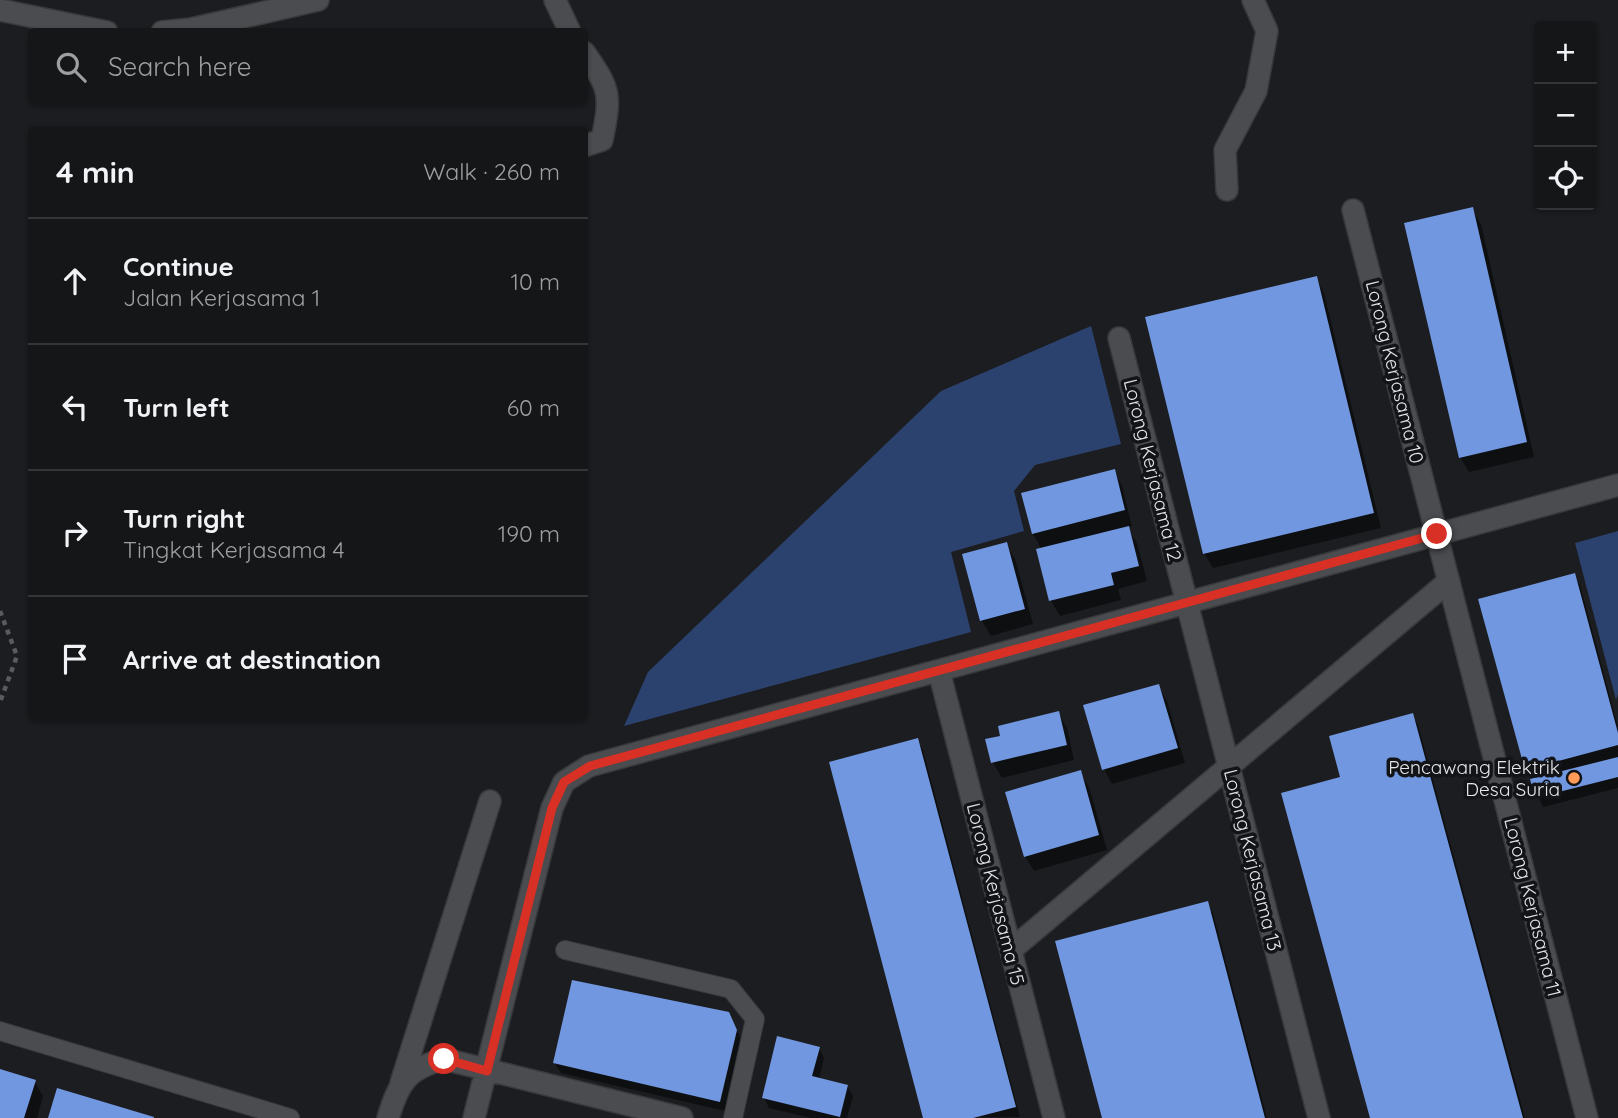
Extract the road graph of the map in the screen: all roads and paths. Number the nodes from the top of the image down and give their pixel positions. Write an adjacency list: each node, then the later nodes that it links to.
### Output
1 (318, 0): 6 (street)
2 (555, 0): 7 (street)
3 (1254, 0): 10 (street)
4 (0, 10): 5 (street)
5 (88, 28)
6 (195, 28)
7 (568, 28)
8 (588, 58): 9 (street)
9 (588, 144)
10 (1227, 190)
11 (1353, 210): 14 (street, Lorong Kerjasama 10)
12 (1119, 338): 16 (street, Lorong Kerjasama 12)
13 (1618, 485): 14 (street)
14 (1437, 534): 15 (street, Lorong Kerjasama 11); 16 (street)
15 (1449, 581): 20 (street); 34 (street, Lorong Kerjasama 11)
16 (1187, 603): 18 (street); 20 (street, Lorong Kerjasama 13)
17 (0, 611): 19 (path)
18 (939, 671): 23 (street, Lorong Kerjasama 15); 25 (street)
19 (0, 702)
20 (1230, 769): 23 (street); 33 (street, Lorong Kerjasama 13)
21 (490, 801): 26 (street)
22 (565, 950): 31 (lane)
23 (1011, 950): 32 (street, Lorong Kerjasama 15)
24 (0, 1031): 27 (lane)
25 (487, 1071): 26 (street); 29 (street); 30 (street)
26 (400, 1087): 28 (street)
27 (290, 1118)
28 (388, 1118)
29 (474, 1118)
30 (682, 1118)
31 (733, 1118)
32 (1054, 1118)
33 (1319, 1118)
34 (1587, 1118)

